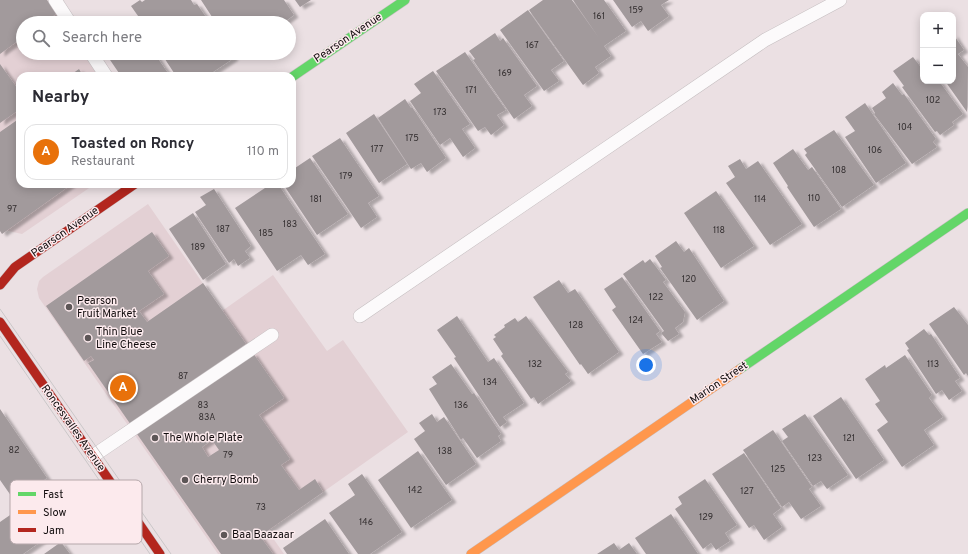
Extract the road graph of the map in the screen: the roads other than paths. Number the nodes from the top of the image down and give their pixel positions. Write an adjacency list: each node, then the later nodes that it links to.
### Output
1 (55, 0): 4 (lane)
2 (404, 0): 7 (street, Pearson Avenue)
3 (840, 0): 11 (lane)
4 (65, 16)
5 (96, 60): 6 (lane)
6 (103, 72)
7 (296, 73)
8 (129, 188): 10 (street, Pearson Avenue)
9 (968, 213): 18 (street, Marion Street)
10 (0, 285)
11 (360, 316)
12 (0, 322): 14 (street, Roncesvalles Avenue)
13 (272, 334): 14 (lane)
14 (93, 456): 15 (street, Roncesvalles Avenue)
15 (109, 480)
16 (142, 528): 17 (street, Roncesvalles Avenue)
17 (160, 554)
18 (471, 554)

